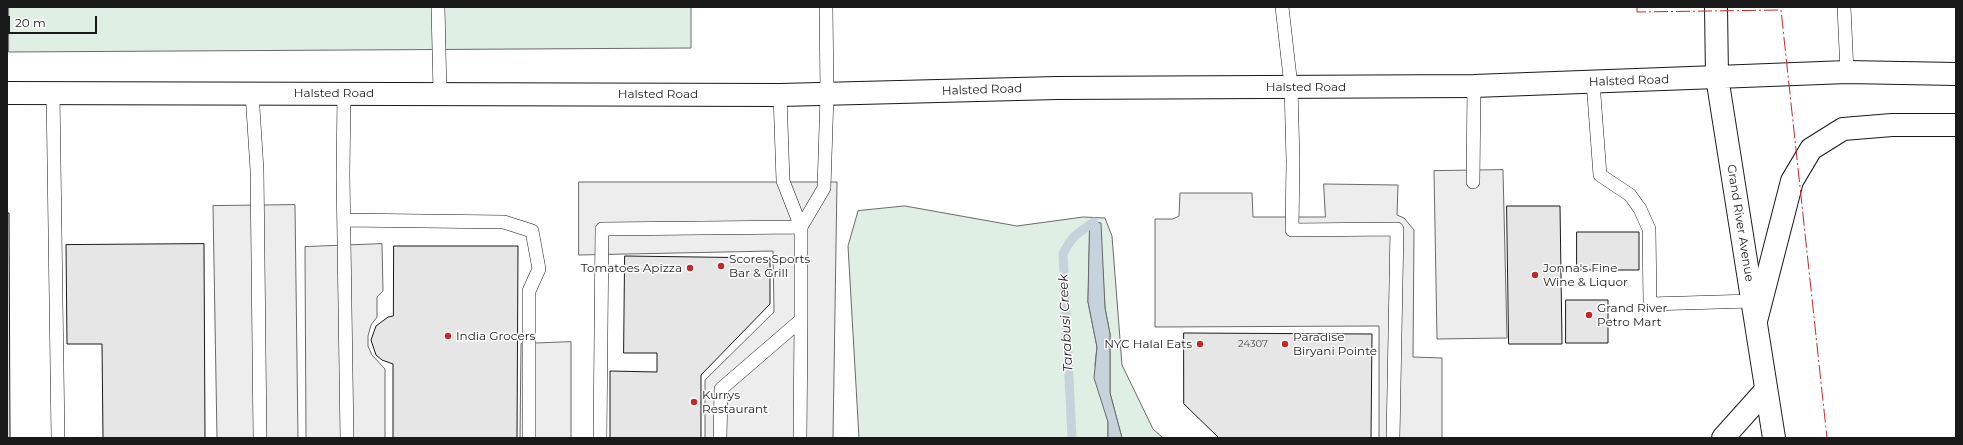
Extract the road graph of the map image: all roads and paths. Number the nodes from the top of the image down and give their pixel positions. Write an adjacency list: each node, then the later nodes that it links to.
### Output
1 (438, 7): 15 (lane)
2 (826, 7): 18 (lane)
3 (1282, 7): 10 (lane)
4 (1716, 7): 8 (main road, Grand River Avenue)
5 (1844, 7): 6 (lane)
6 (1847, 72): 7 (main road, Halsted Road); 8 (main road, Halsted Road)
7 (1956, 74)
8 (1717, 77): 9 (main road, Halsted Road); 23 (main road, Grand River Avenue)
9 (1593, 82): 11 (main road, Halsted Road); 23 (lane)
10 (1290, 86): 11 (main road, Halsted Road); 18 (main road, Halsted Road); 33 (lane)
11 (1474, 86): 20 (lane)
12 (53, 92): 13 (main road, Halsted Road); 14 (main road, Halsted Road); 26 (lane)
13 (7, 93)
14 (252, 93): 16 (main road, Halsted Road); 27 (lane)
15 (440, 93): 16 (main road, Halsted Road); 17 (main road, Halsted Road)
16 (344, 94): 21 (lane)
17 (780, 95): 18 (main road, Halsted Road); 22 (lane)
18 (827, 95): 22 (lane)
19 (1956, 125): 23 (main road)
20 (1473, 182)
21 (344, 220): 28 (lane); 29 (lane)
22 (801, 227): 24 (lane); 30 (lane)
23 (1754, 311): 25 (main road, Grand River Avenue)
24 (801, 320): 31 (lane); 32 (lane)
25 (1766, 390): 34 (main road); 35 (main road, Grand River Avenue)
26 (58, 438)
27 (260, 438)
28 (347, 438)
29 (529, 438)
30 (600, 438)
31 (720, 438)
32 (800, 438)
33 (1393, 438)
34 (1724, 438)
35 (1774, 438)

